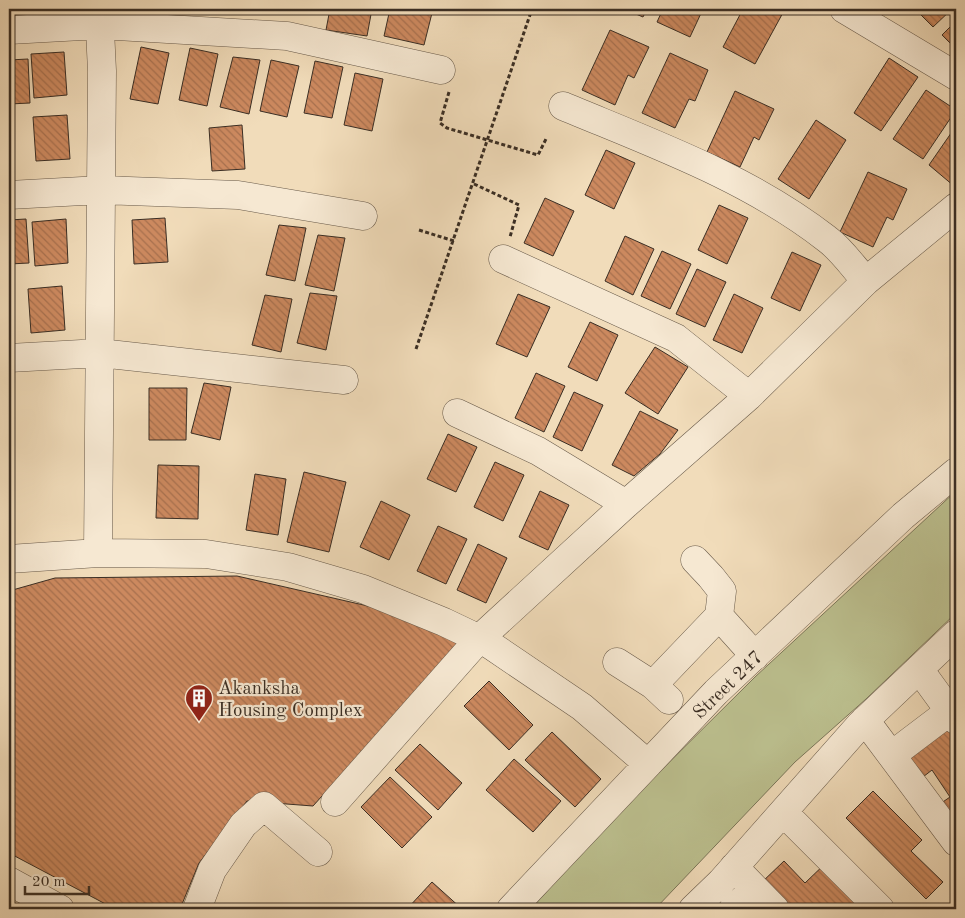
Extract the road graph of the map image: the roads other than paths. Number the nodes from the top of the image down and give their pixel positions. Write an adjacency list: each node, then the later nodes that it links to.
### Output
1 (855, 11): 5 (street)
2 (100, 17): 3 (street); 4 (street); 7 (street)
3 (9, 30)
4 (441, 70)
5 (956, 76)
6 (563, 106): 12 (street)
7 (101, 190): 8 (street); 10 (street); 13 (street)
8 (9, 195)
9 (956, 207): 12 (street)
10 (363, 216)
11 (503, 260): 16 (street)
12 (866, 281): 16 (street)
13 (100, 353): 14 (street); 15 (street); 20 (street)
14 (9, 358)
15 (344, 380)
16 (749, 396): 19 (street)
17 (457, 413): 19 (street)
18 (956, 472): 26 (street, Street 247)
19 (626, 504): 25 (street)
20 (98, 553): 21 (street); 25 (street)
21 (9, 559)
22 (695, 560): 23 (street)
23 (719, 616): 26 (street); 27 (street)
24 (956, 634): 28 (street)
25 (479, 639): 32 (street); 33 (street)
26 (755, 656): 32 (street, Street 247)
27 (617, 662)
28 (923, 665): 29 (street); 30 (street)
29 (954, 704): 31 (street)
30 (866, 720): 31 (street); 34 (street)
31 (892, 755): 35 (street)
32 (648, 764): 42 (street, Street 247)
33 (335, 802)
34 (783, 812): 37 (street); 45 (street)
35 (956, 842)
36 (318, 852): 41 (street)
37 (732, 870): 39 (street); 43 (street); 44 (street)
38 (9, 880): 40 (street)
39 (749, 904)
40 (60, 909)
41 (197, 909)
42 (511, 909)
43 (693, 909)
44 (775, 909)
45 (880, 909)

